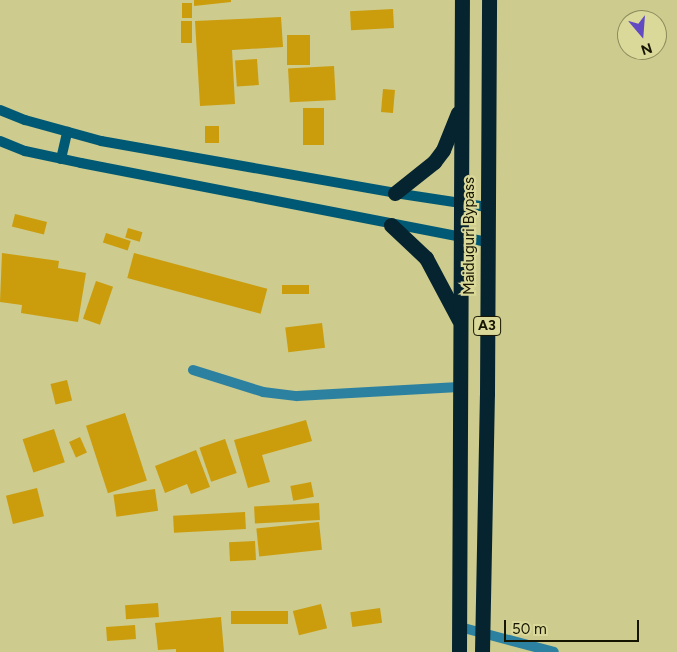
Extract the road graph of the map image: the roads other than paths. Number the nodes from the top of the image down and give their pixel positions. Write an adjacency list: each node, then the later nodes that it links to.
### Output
1 (462, 0): 3 (highway, Maiduguri Bypass / A3)
2 (489, 0): 10 (highway, Maiduguri Bypass / A3)
3 (462, 105): 8 (highway); 9 (highway, Maiduguri Bypass / A3)
4 (0, 110): 5 (street)
5 (67, 132): 7 (street); 8 (street)
6 (0, 141): 7 (street)
7 (61, 159): 11 (street)
8 (395, 193): 9 (street)
9 (460, 204): 10 (street); 12 (highway, Maiduguri Bypass / A3)
10 (487, 206): 13 (highway, Maiduguri Bypass / A3)
11 (391, 225): 12 (street); 14 (highway)
12 (460, 237): 13 (street); 14 (highway, Maiduguri Bypass / A3)
13 (487, 242): 18 (highway, Maiduguri Bypass / A3)
14 (460, 322): 16 (highway, Maiduguri Bypass / A3)
15 (193, 370): 16 (street)
16 (459, 387): 17 (highway, Maiduguri Bypass / A3)
17 (460, 627): 18 (street); 19 (highway, Maiduguri Bypass / A3)
18 (482, 631): 20 (highway, Maiduguri Bypass / A3); 21 (street)
19 (460, 652)
20 (482, 652)
21 (554, 652)

